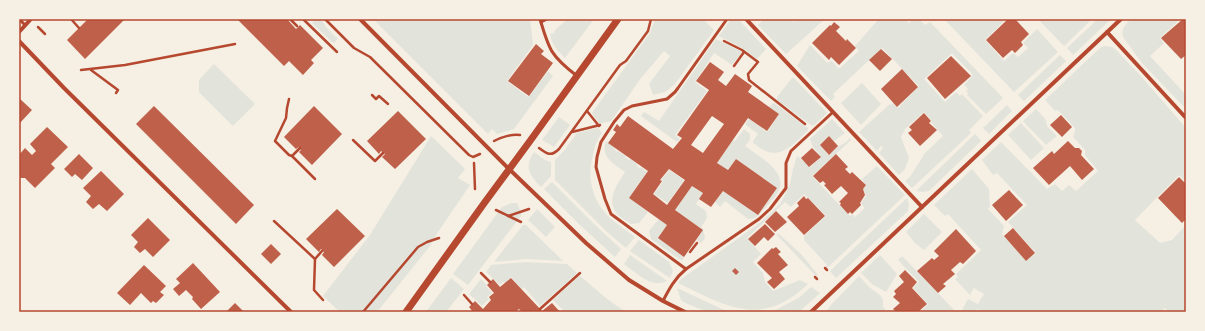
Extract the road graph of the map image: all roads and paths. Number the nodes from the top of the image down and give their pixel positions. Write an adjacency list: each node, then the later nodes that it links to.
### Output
1 (19, 19): 15 (lane)
2 (31, 19): 15 (street)
3 (71, 19): 18 (path)
4 (291, 19): 17 (path)
5 (303, 19): 25 (path)
6 (324, 19): 49 (path)
7 (360, 19): 52 (street)
8 (547, 19): 14 (lane)
9 (618, 19): 30 (street)
10 (651, 19): 35 (path)
11 (727, 19): 22 (lane)
12 (746, 19): 36 (street)
13 (1121, 19): 20 (street)
14 (541, 20): 30 (lane)
15 (25, 25): 19 (street)
16 (38, 26): 21 (path)
17 (297, 26)
18 (80, 28)
19 (19, 32)
20 (1107, 32): 37 (street); 55 (street)
21 (45, 34)
22 (715, 36): 26 (path); 38 (lane)
23 (19, 41): 75 (street)
24 (235, 44): 28 (path)
25 (337, 52)
26 (744, 52): 27 (path); 40 (path)
27 (734, 66)
28 (90, 69): 29 (path); 31 (path)
29 (81, 70)
30 (578, 76): 52 (street)
31 (116, 93)
32 (372, 95): 34 (path)
33 (289, 99): 50 (path)
34 (388, 104)
35 (587, 110): 39 (path); 42 (path)
36 (833, 112): 40 (lane); 55 (street)
37 (1186, 118)
38 (614, 122): 39 (path); 66 (lane)
39 (599, 126): 41 (path); 42 (path)
40 (814, 130): 66 (lane)
41 (603, 131)
42 (572, 132): 46 (path)
43 (522, 136): 45 (path)
44 (353, 140): 48 (path)
45 (495, 141)
46 (538, 147)
47 (300, 148): 50 (path)
48 (383, 153)
49 (481, 154)
50 (292, 156): 53 (path)
51 (474, 163): 54 (path)
52 (509, 169): 72 (street); 77 (street)
53 (314, 179)
54 (475, 189)
55 (922, 207): 79 (street)
56 (529, 209): 58 (path)
57 (496, 210): 58 (path)
58 (507, 216): 60 (path)
59 (274, 221): 65 (path)
60 (521, 222)
61 (439, 238): 76 (path)
62 (695, 242): 63 (path)
63 (700, 245)
64 (322, 251): 65 (path)
65 (315, 260): 71 (path)
66 (686, 269): 72 (lane)
67 (481, 273): 69 (path)
68 (580, 273): 74 (path)
69 (490, 282)
70 (464, 295): 73 (path)
71 (324, 300)
72 (663, 301): 78 (street)
73 (472, 304)
74 (540, 309)
75 (291, 312)
76 (363, 312)
77 (406, 312)
78 (685, 312)
79 (811, 312)

